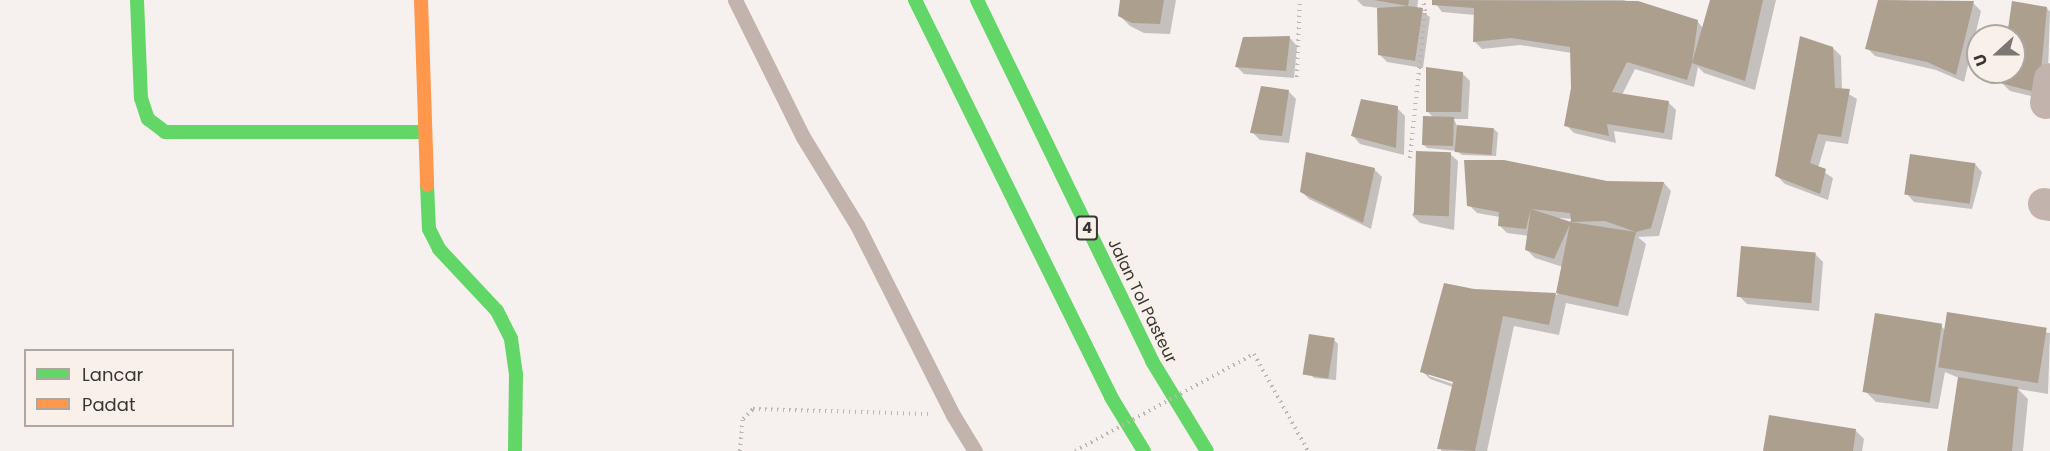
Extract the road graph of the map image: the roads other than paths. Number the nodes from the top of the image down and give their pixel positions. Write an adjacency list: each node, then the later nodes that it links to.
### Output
1 (137, 0): 6 (main road)
2 (421, 0): 6 (main road)
3 (735, 0): 8 (lane)
4 (915, 0): 9 (main road)
5 (977, 0): 10 (main road, Jalan Tol Pasteur / 4)
6 (423, 132): 7 (main road)
7 (515, 451)
8 (975, 451)
9 (1144, 451)
10 (1207, 451)

